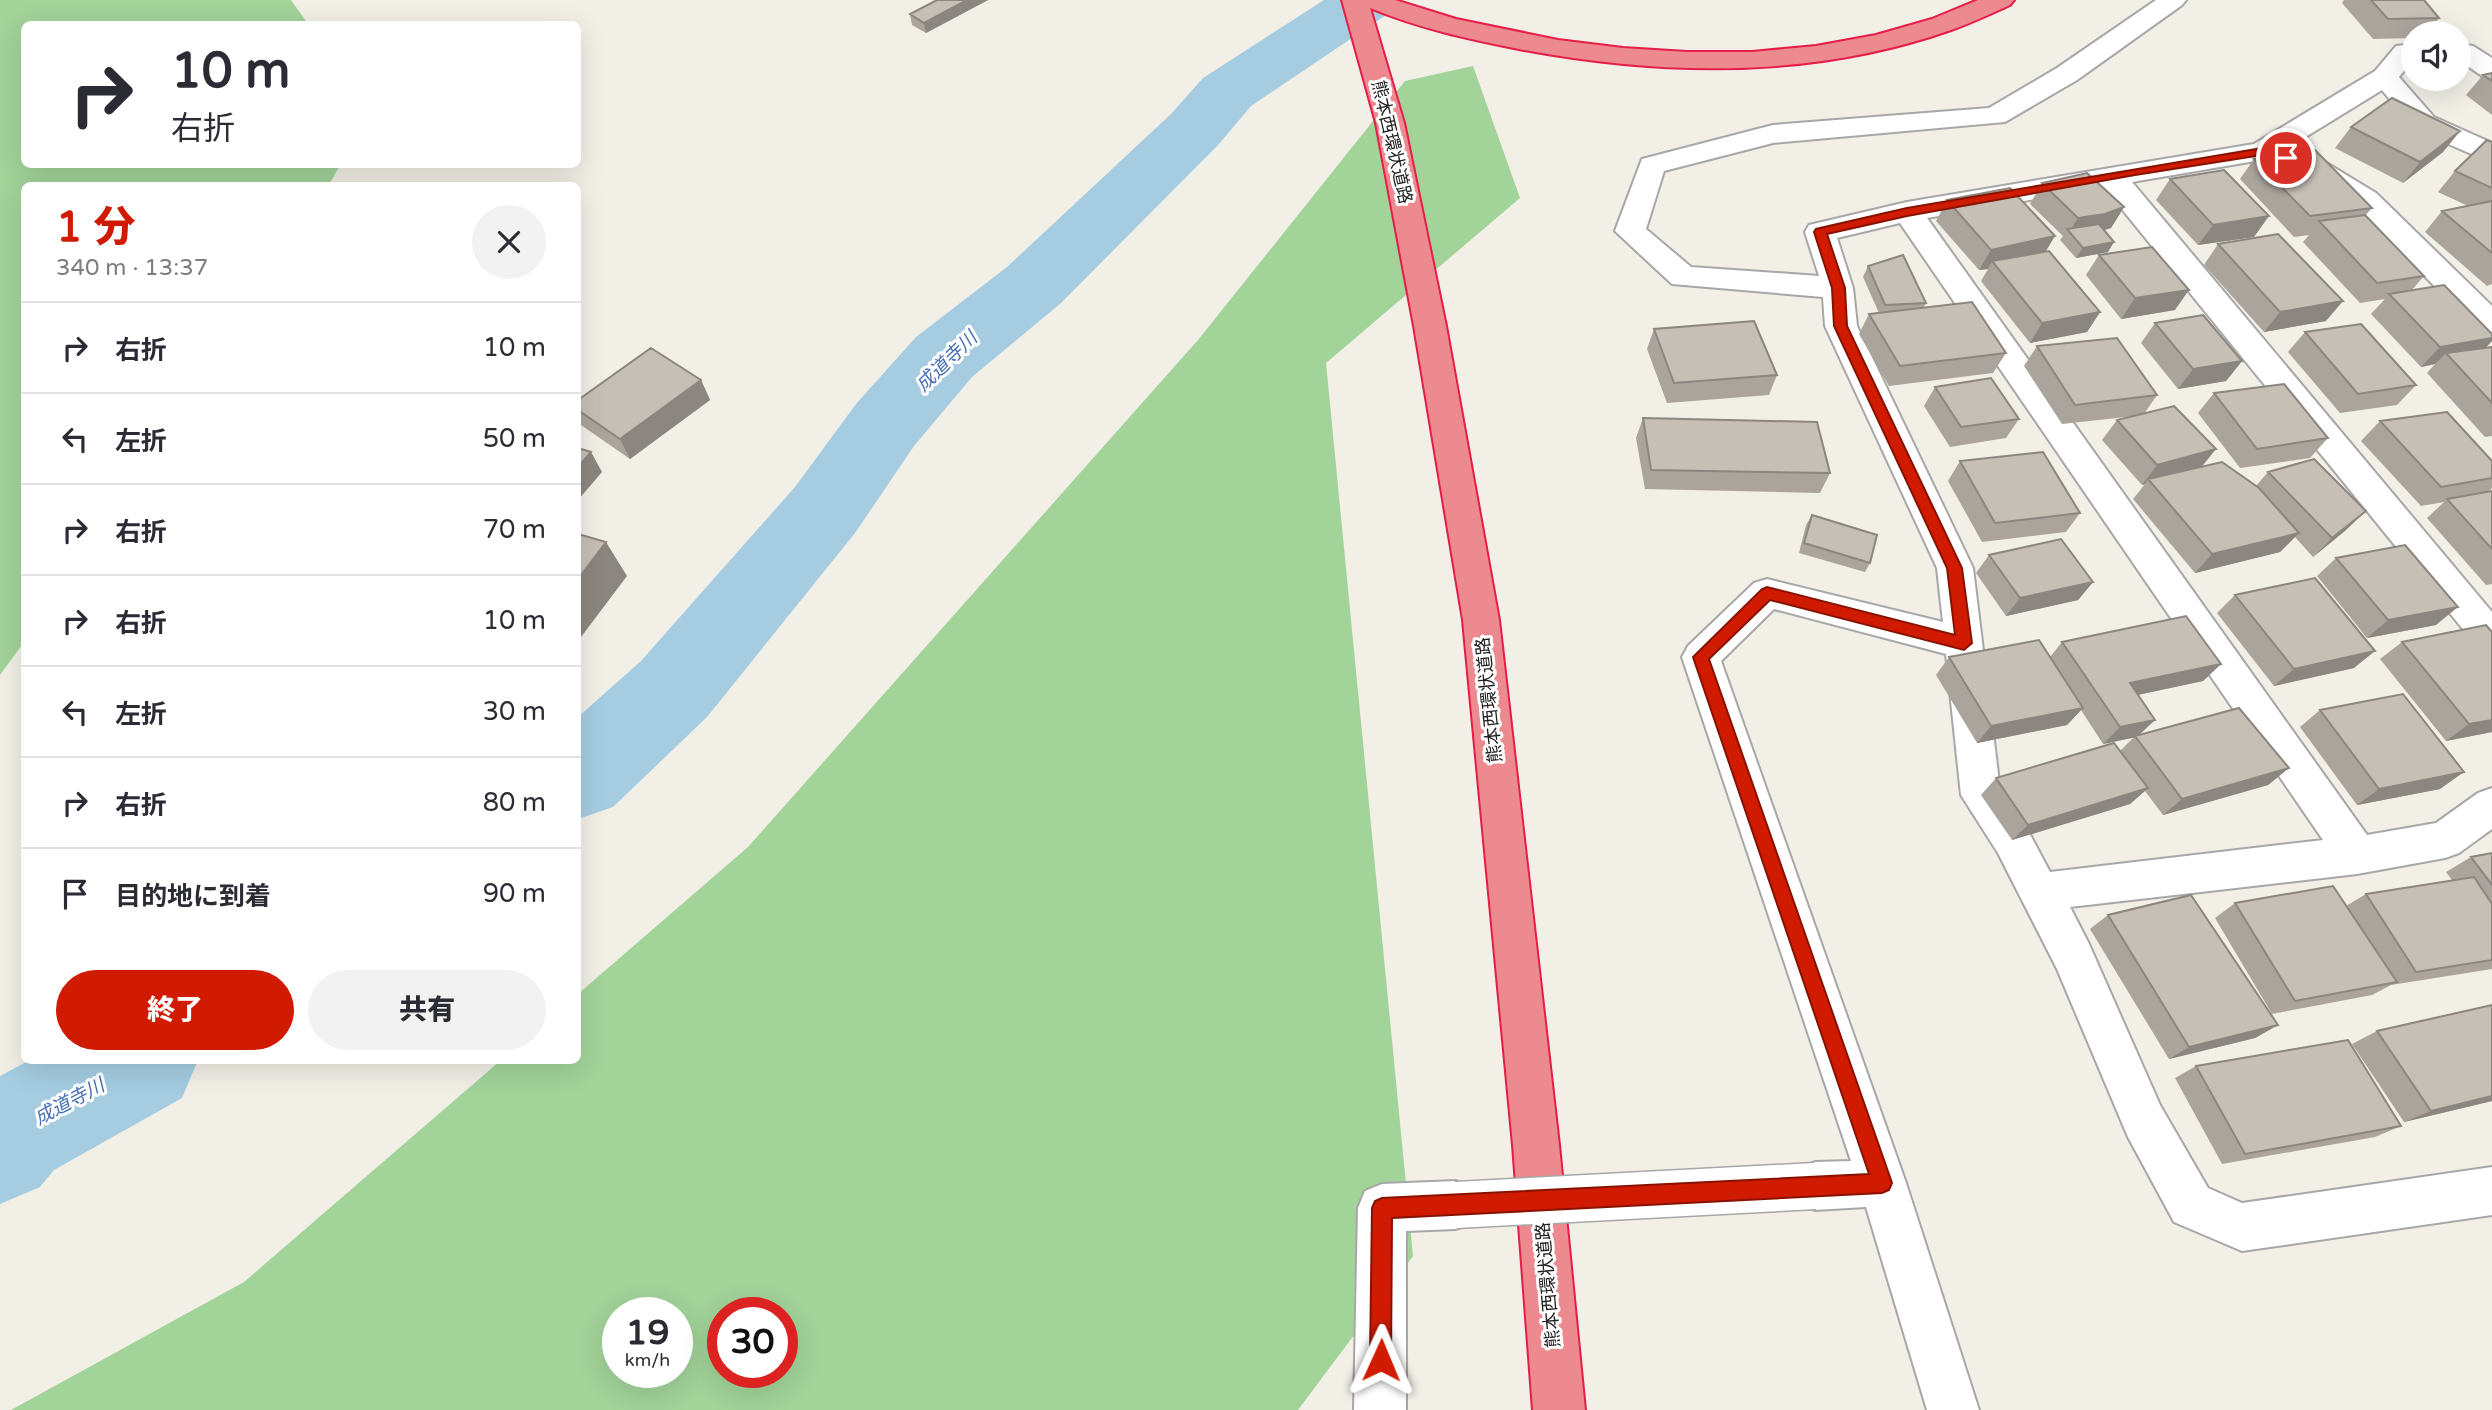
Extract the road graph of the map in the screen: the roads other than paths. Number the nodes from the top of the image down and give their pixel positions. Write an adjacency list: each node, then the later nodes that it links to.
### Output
1 (1355, 0): 24 (highway, 熊本西環状道路)
2 (1373, 0): 3 (highway)
3 (2001, 0)
4 (2173, 0): 5 (street)
5 (2152, 9): 14 (street)
6 (2471, 56): 8 (street)
7 (2401, 57): 9 (street)
8 (2492, 70)
9 (2385, 77): 10 (street); 11 (street)
10 (2262, 151): 12 (street); 15 (street)
11 (2492, 154)
12 (2110, 175): 13 (street); 16 (street)
13 (1907, 212): 14 (street); 19 (street)
14 (1838, 288): 17 (street)
15 (2492, 326)
16 (2492, 638)
17 (1964, 643): 20 (street); 21 (street)
18 (2492, 806): 19 (street)
19 (2357, 855): 20 (street)
20 (2039, 892): 22 (street)
21 (1882, 1183): 23 (street, bridge); 25 (street)
22 (2492, 1191)
23 (1380, 1410)
24 (1559, 1410)
25 (1953, 1410)

